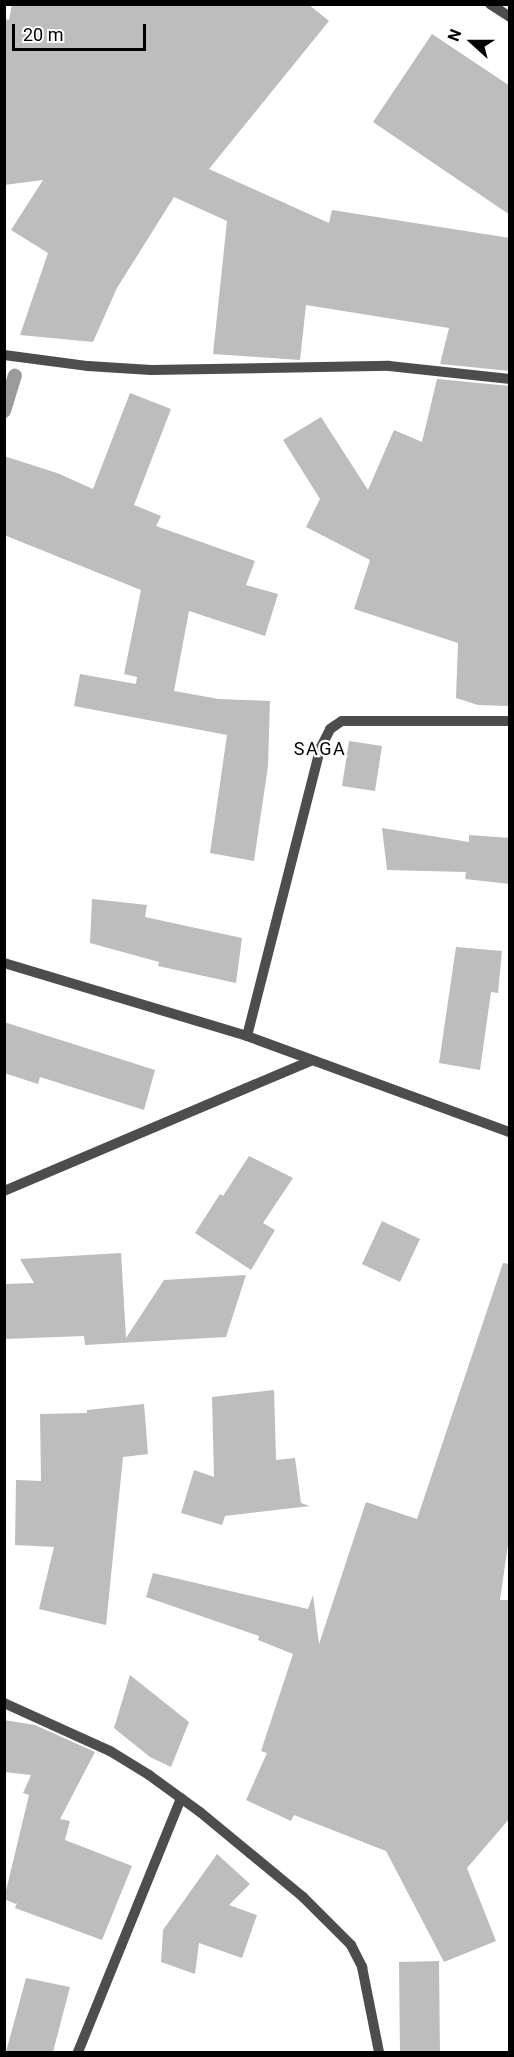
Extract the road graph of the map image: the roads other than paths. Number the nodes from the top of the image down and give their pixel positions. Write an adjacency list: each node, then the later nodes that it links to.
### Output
1 (490, 4): 2 (street)
2 (510, 17)
3 (4, 355): 4 (street)
4 (510, 379)
5 (510, 721): 7 (street)
6 (4, 963): 7 (street)
7 (247, 1036): 8 (street)
8 (310, 1061): 9 (street); 10 (street)
9 (510, 1132)
10 (4, 1191)
11 (5, 1699): 12 (street)
12 (181, 1798): 13 (street); 14 (street)
13 (78, 2052)
14 (379, 2052)

